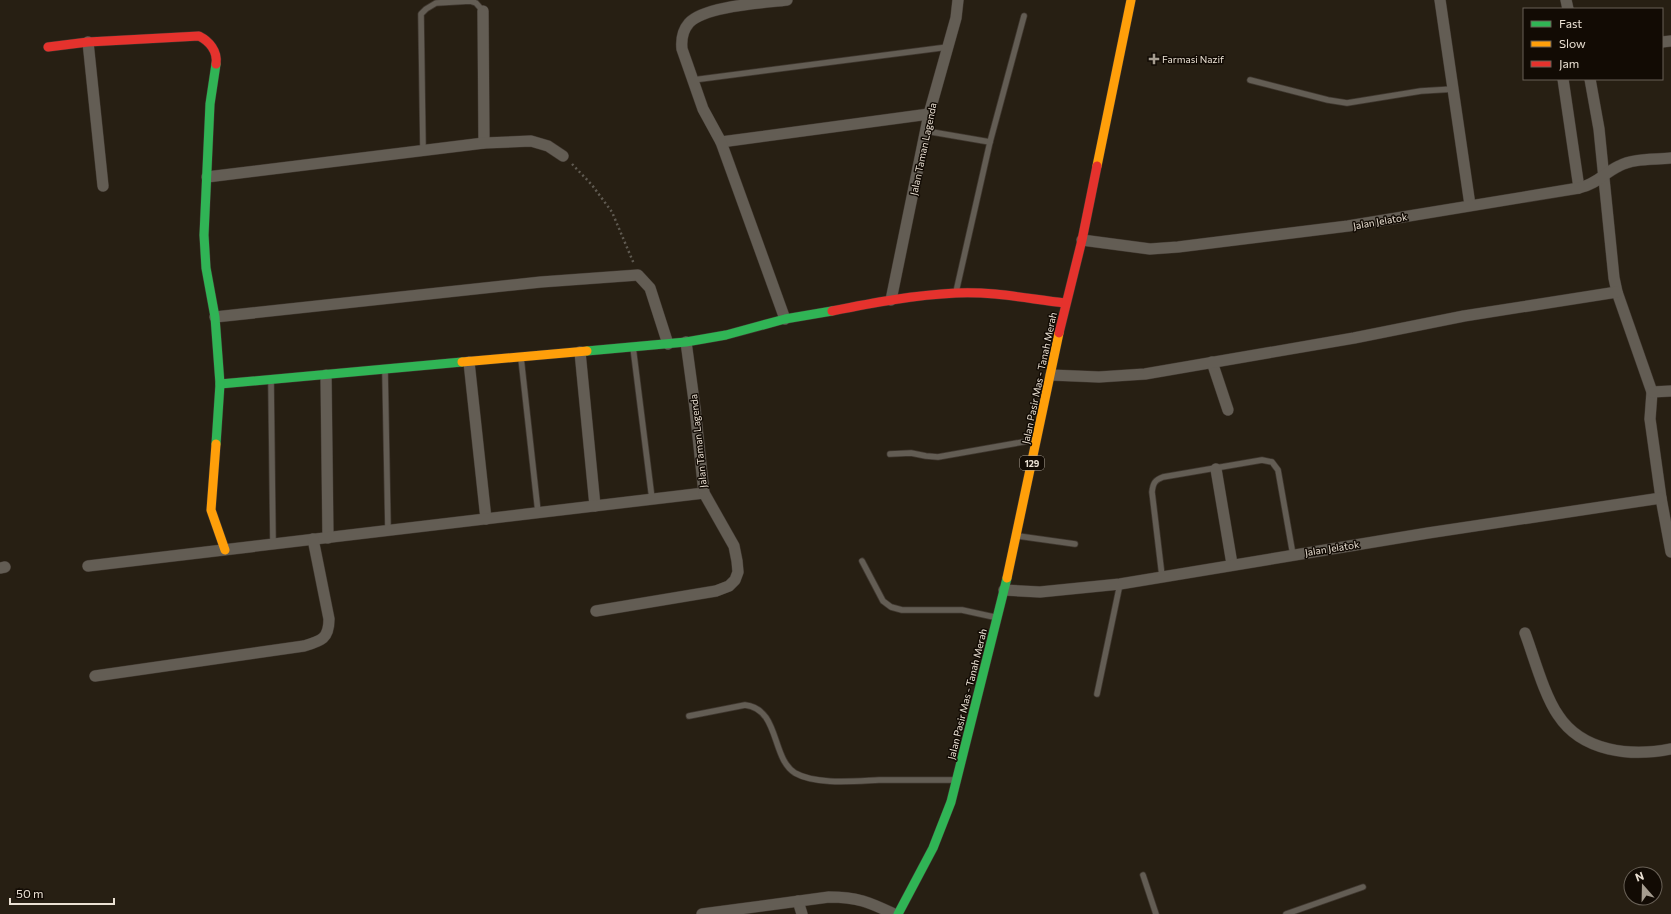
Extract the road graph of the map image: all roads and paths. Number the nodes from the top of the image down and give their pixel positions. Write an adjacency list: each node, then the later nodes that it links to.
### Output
1 (786, 0): 5 (street)
2 (958, 0): 10 (street, Jalan Taman Lagenda)
3 (1131, 0): 29 (street, Jalan Pasir Mas - Tanah Merah / 129)
4 (1440, 0): 15 (street)
5 (721, 4): 11 (street)
6 (483, 11): 20 (street); 21 (lane)
7 (1024, 16): 19 (lane)
8 (88, 42): 9 (street); 25 (street); 26 (street)
9 (48, 47)
10 (948, 47): 11 (lane); 16 (street, Jalan Taman Lagenda)
11 (693, 80): 18 (street)
12 (1250, 80): 15 (lane)
13 (1563, 80): 27 (street)
14 (1590, 80): 24 (street)
15 (1454, 89): 28 (street)
16 (929, 114): 17 (street, Jalan Taman Lagenda); 18 (street)
17 (926, 130): 19 (lane); 33 (street, Jalan Taman Lagenda)
18 (721, 142): 36 (street)
19 (990, 142): 32 (lane)
20 (484, 143): 21 (street); 22 (street)
21 (423, 150): 25 (street)
22 (563, 156): 30 (path)
23 (1671, 158): 24 (street, Jalan Jelatok)
24 (1604, 176): 27 (street, Jalan Jelatok); 31 (street)
25 (207, 177): 35 (street)
26 (103, 186)
27 (1579, 188): 28 (street, Jalan Jelatok)
28 (1470, 205): 29 (street, Jalan Jelatok)
29 (1082, 240): 34 (street, Jalan Pasir Mas - Tanah Merah / 129)
30 (638, 275): 35 (street); 38 (street)
31 (1617, 292): 43 (street); 50 (street)
32 (956, 293): 33 (street); 34 (street)
33 (891, 300): 36 (street)
34 (1065, 304): 46 (street, Jalan Pasir Mas - Tanah Merah / 129)
35 (215, 317): 48 (street)
36 (785, 319): 37 (street)
37 (686, 342): 38 (street); 55 (street, Jalan Taman Lagenda)
38 (668, 344): 39 (street)
39 (633, 347): 40 (street); 57 (lane)
40 (580, 352): 41 (street); 58 (street)
41 (521, 357): 42 (street); 59 (lane)
42 (469, 362): 44 (street); 60 (street)
43 (1212, 362): 46 (street); 51 (street)
44 (385, 370): 45 (street); 61 (lane)
45 (326, 375): 47 (street); 63 (street)
46 (1051, 375): 52 (street, Jalan Pasir Mas - Tanah Merah / 129)
47 (271, 380): 48 (street); 65 (lane)
48 (220, 384): 67 (street)
49 (1671, 390): 50 (street)
50 (1652, 392): 56 (street)
51 (1228, 410)
52 (1037, 439): 53 (lane); 62 (street, Jalan Pasir Mas - Tanah Merah / 129)
53 (890, 454)
54 (1216, 469): 69 (lane); 71 (street); 73 (lane)
55 (704, 493): 57 (street); 76 (street, Jalan Taman Lagenda)
56 (1661, 498): 68 (street); 69 (street, Jalan Jelatok)
57 (652, 499): 58 (street)
58 (595, 506): 59 (street)
59 (538, 512): 60 (street)
60 (486, 519): 61 (street)
61 (388, 530): 63 (street)
62 (1016, 536): 66 (lane); 75 (street, Jalan Pasir Mas - Tanah Merah / 129)
63 (328, 538): 64 (street)
64 (313, 539): 65 (street); 79 (street)
65 (273, 544): 67 (street)
66 (1075, 544)
67 (225, 550): 72 (street)
68 (1671, 552)
69 (1293, 555): 71 (street, Jalan Jelatok)
70 (862, 561): 77 (lane)
71 (1232, 564): 73 (street, Jalan Jelatok)
72 (88, 566)
73 (1162, 576): 74 (street, Jalan Jelatok)
74 (1120, 584): 75 (street, Jalan Jelatok); 80 (lane)
75 (1004, 590): 77 (street, Jalan Pasir Mas - Tanah Merah / 129)
76 (596, 611)
77 (997, 617): 83 (street, Jalan Pasir Mas - Tanah Merah / 129)
78 (1525, 633): 82 (street)
79 (95, 676)
80 (1097, 694)
81 (689, 716): 83 (lane)
82 (1671, 749)
83 (957, 780): 90 (street, Jalan Pasir Mas - Tanah Merah / 129)
84 (1143, 875): 91 (lane)
85 (1363, 887): 92 (lane)
86 (798, 901): 87 (street); 88 (street); 89 (street)
87 (702, 914)
88 (802, 914)
89 (894, 914)
90 (898, 914)
91 (1156, 914)
92 (1286, 914)

